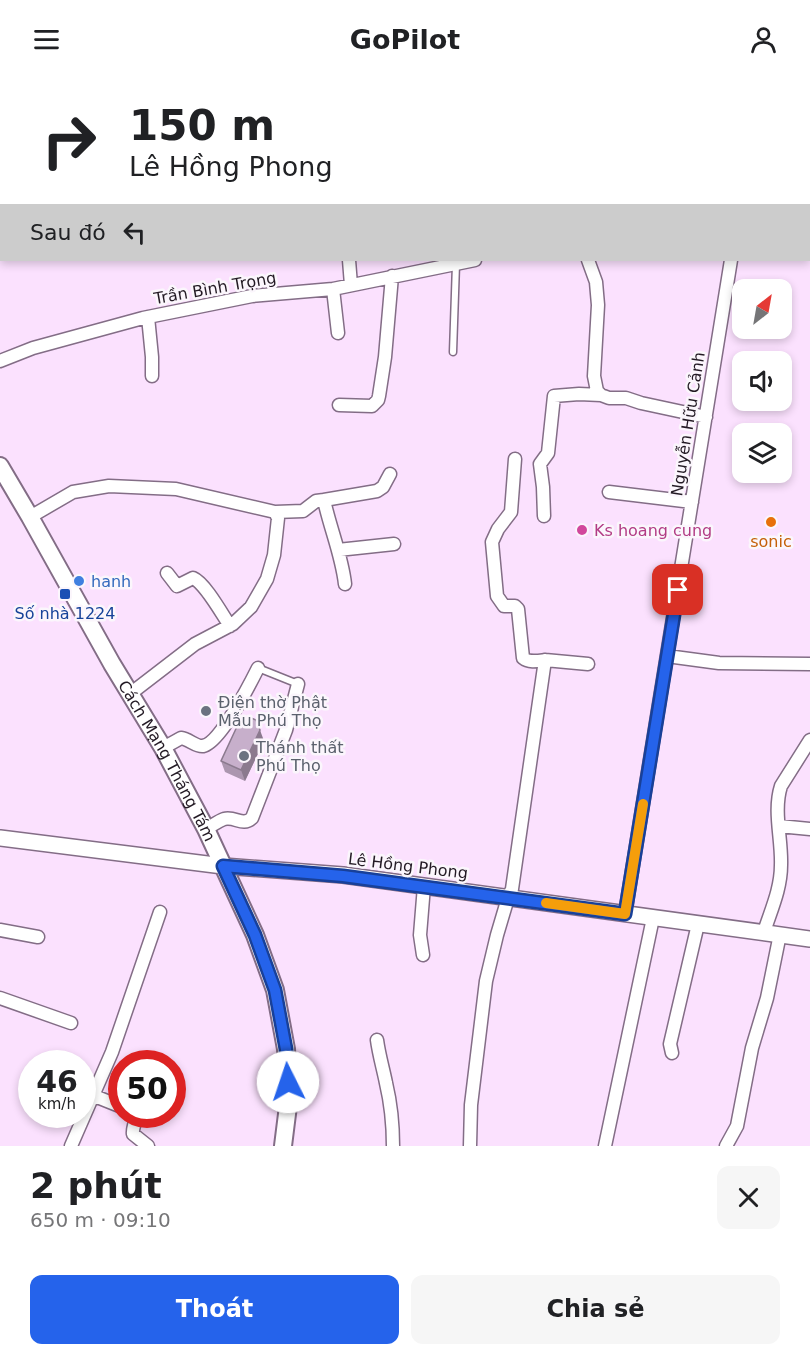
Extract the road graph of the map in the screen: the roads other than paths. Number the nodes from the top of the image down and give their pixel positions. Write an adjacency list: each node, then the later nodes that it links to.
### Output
1 (349, 261): 8 (street)
2 (470, 261): 6 (street, Trần Bình Trọng)
3 (588, 261): 15 (street)
4 (731, 261): 17 (street, Nguyễn Hữu Cảnh)
5 (440, 263): 6 (street, Trần Bình Trọng); 7 (street, Trần Bình Trọng)
6 (456, 264): 12 (lane)
7 (392, 276): 8 (street, Trần Bình Trọng); 16 (street)
8 (351, 285): 9 (street, Trần Bình Trọng)
9 (333, 289): 10 (street, Trần Bình Trọng); 11 (street)
10 (148, 317): 13 (street, Trần Bình Trọng); 14 (street)
11 (338, 333)
12 (453, 352)
13 (0, 361)
14 (152, 376)
15 (601, 395): 17 (street); 26 (street)
16 (339, 405)
17 (706, 417): 24 (street, Nguyễn Hữu Cảnh)
18 (515, 459): 34 (street)
19 (0, 466): 21 (main road, Cách Mạng Tháng Tám)
20 (390, 474): 23 (street)
21 (4, 483): 27 (main road, Cách Mạng Tháng Tám)
22 (609, 492): 24 (street)
23 (324, 500): 25 (street); 29 (street)
24 (692, 502): 33 (street, Nguyễn Hữu Cảnh)
25 (275, 512): 27 (street); 32 (street)
26 (544, 516)
27 (30, 517): 39 (main road, Cách Mạng Tháng Tám)
28 (394, 544): 29 (street)
29 (338, 550): 31 (street)
30 (167, 573): 32 (street)
31 (345, 584)
32 (230, 626): 39 (street)
33 (667, 657): 36 (street); 50 (street, Nguyễn Hữu Cảnh)
34 (545, 660): 35 (street); 48 (street)
35 (588, 664)
36 (810, 664)
37 (258, 668): 38 (lane); 41 (street)
38 (298, 684): 43 (street)
39 (130, 694): 41 (main road, Cách Mạng Tháng Tám)
40 (810, 740): 42 (street)
41 (163, 748): 43 (main road, Cách Mạng Tháng Tám)
42 (779, 826): 44 (street); 54 (street)
43 (206, 829): 46 (main road, Cách Mạng Tháng Tám)
44 (810, 830)
45 (0, 838): 46 (street, Lê Hồng Phong)
46 (223, 866): 47 (street, Lê Hồng Phong); 68 (main road, Cách Mạng Tháng Tám)
47 (424, 886): 48 (street, Lê Hồng Phong); 58 (street)
48 (508, 898): 50 (street, Lê Hồng Phong); 70 (street)
49 (160, 912): 63 (street)
50 (625, 914): 51 (street, Lê Hồng Phong)
51 (653, 918): 52 (street, Lê Hồng Phong); 71 (street)
52 (698, 924): 54 (street, Lê Hồng Phong); 62 (street)
53 (0, 930): 56 (street)
54 (764, 932): 55 (street, Lê Hồng Phong)
55 (780, 934): 57 (street, Lê Hồng Phong); 72 (street)
56 (38, 937)
57 (810, 939)
58 (423, 955)
59 (0, 998): 60 (street)
60 (71, 1023)
61 (377, 1040): 69 (street)
62 (672, 1053)
63 (96, 1086)
64 (78, 1128): 66 (street)
65 (132, 1128): 67 (street)
66 (71, 1146)
67 (148, 1146)
68 (284, 1146)
69 (393, 1146)
70 (470, 1146)
71 (605, 1146)
72 (726, 1146)

